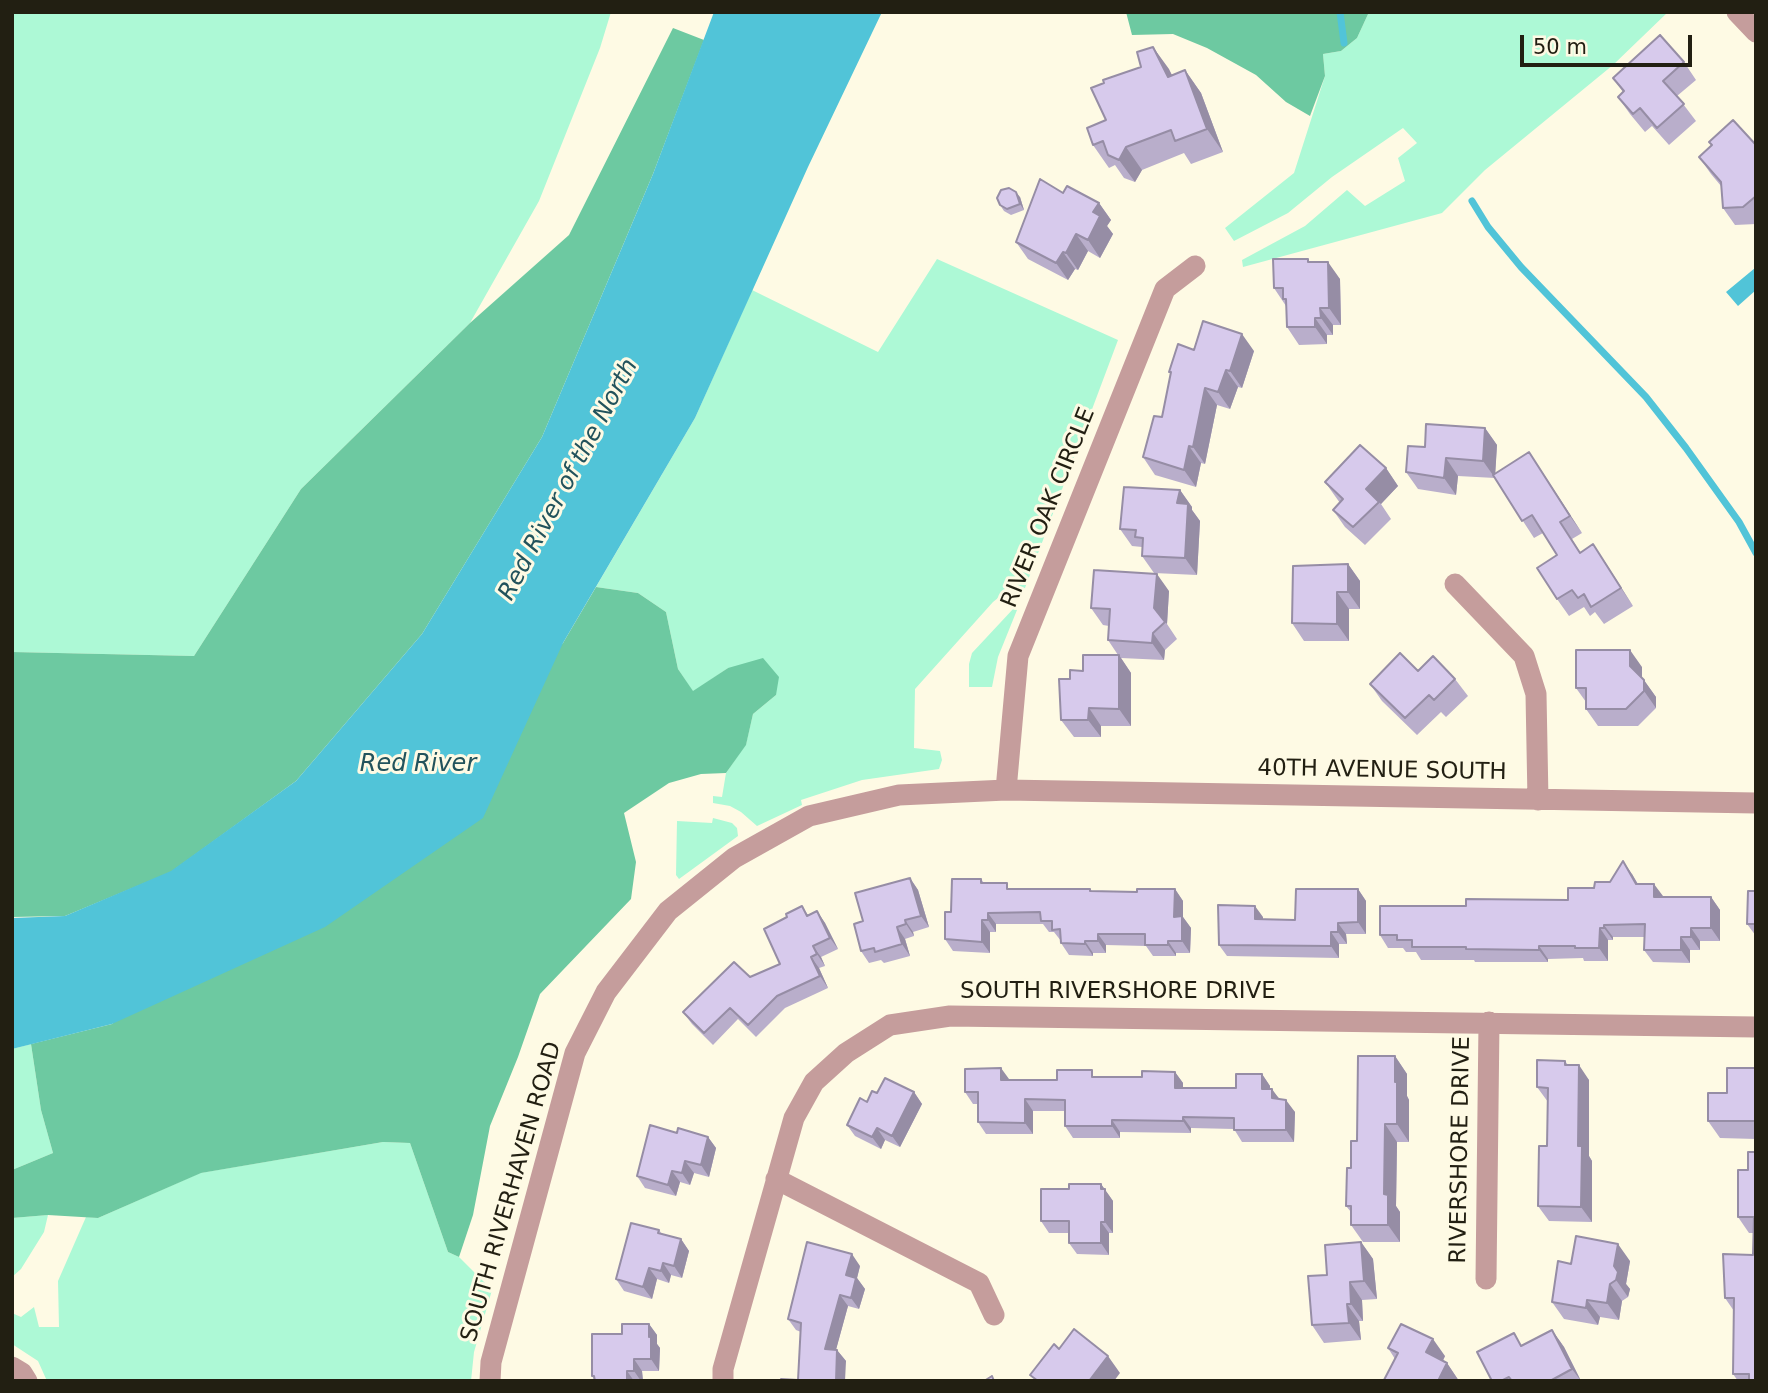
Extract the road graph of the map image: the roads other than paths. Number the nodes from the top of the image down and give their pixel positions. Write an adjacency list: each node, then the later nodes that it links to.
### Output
1 (1737, 12): 2 (street)
2 (1756, 32)
3 (1195, 267): 5 (street, RIVER OAK CIRCLE)
4 (1455, 584): 6 (street)
5 (1006, 790): 6 (street, 40TH AVENUE SOUTH); 15 (street, SOUTH RIVERHAVEN ROAD)
6 (1538, 800): 7 (street, 40TH AVENUE SOUTH)
7 (1756, 803)
8 (1489, 1022): 9 (street, SOUTH RIVERSHORE DRIVE); 10 (street, SOUTH RIVERSHORE DRIVE); 11 (street, RIVERSHORE DRIVE)
9 (1756, 1027)
10 (776, 1179): 12 (street); 16 (street, SOUTH RIVERSHORE DRIVE)
11 (1486, 1279)
12 (994, 1315)
13 (12, 1367): 14 (street)
14 (27, 1381)
15 (490, 1381)
16 (723, 1381)

